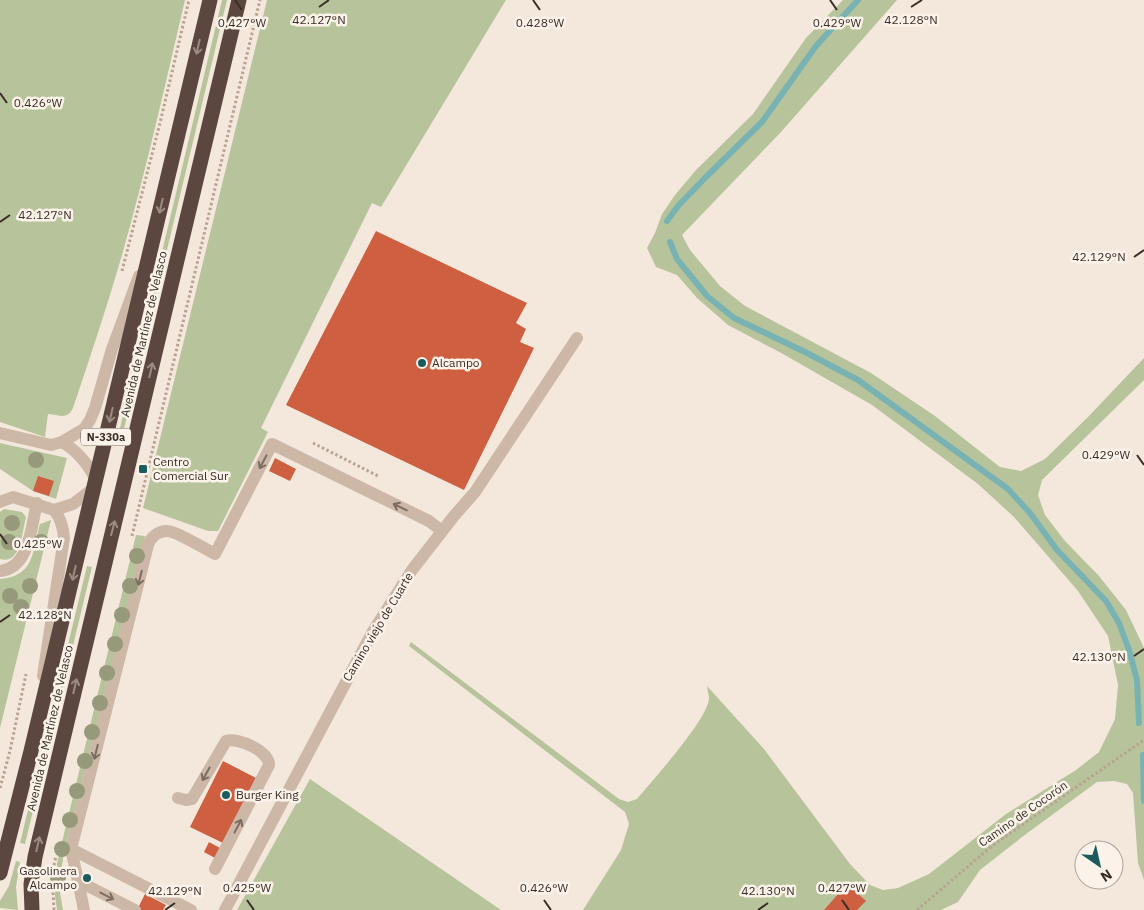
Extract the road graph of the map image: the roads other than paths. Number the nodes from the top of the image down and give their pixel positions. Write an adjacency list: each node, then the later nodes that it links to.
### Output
1 (210, 0): 3 (highway, Avenida de Martínez de Velasco / N-330a, one-way to 3)
2 (239, 0): 20 (highway, Avenida de Martínez de Velasco / N-330a, one-way to 2)
3 (155, 231): 6 (lane); 7 (highway, Avenida de Martínez de Velasco / N-330a, one-way to 7)
4 (577, 338): 11 (lane, Camino viejo de Cuarte)
5 (0, 433): 6 (lane)
6 (62, 442): 7 (lane)
7 (95, 484): 10 (lane); 13 (highway, Avenida de Martínez de Velasco / N-330a, one-way to 13)
8 (0, 502): 9 (lane)
9 (37, 503): 10 (lane); 12 (lane)
10 (54, 510): 13 (lane)
11 (442, 531): 16 (lane, one-way to 16); 24 (lane, Camino viejo de Cuarte)
12 (0, 571)
13 (31, 750): 15 (highway, Avenida de Martínez de Velasco / N-330a)
14 (178, 798): 17 (lane, one-way to 14)
15 (6, 826): 18 (highway, Avenida de Martínez de Velasco / N-330a)
16 (71, 849): 19 (lane); 23 (lane)
17 (215, 869)
18 (0, 873)
19 (78, 881): 21 (lane); 22 (lane, one-way to 22)
20 (32, 910)
21 (84, 910)
22 (135, 910)
23 (191, 910)
24 (225, 910)

